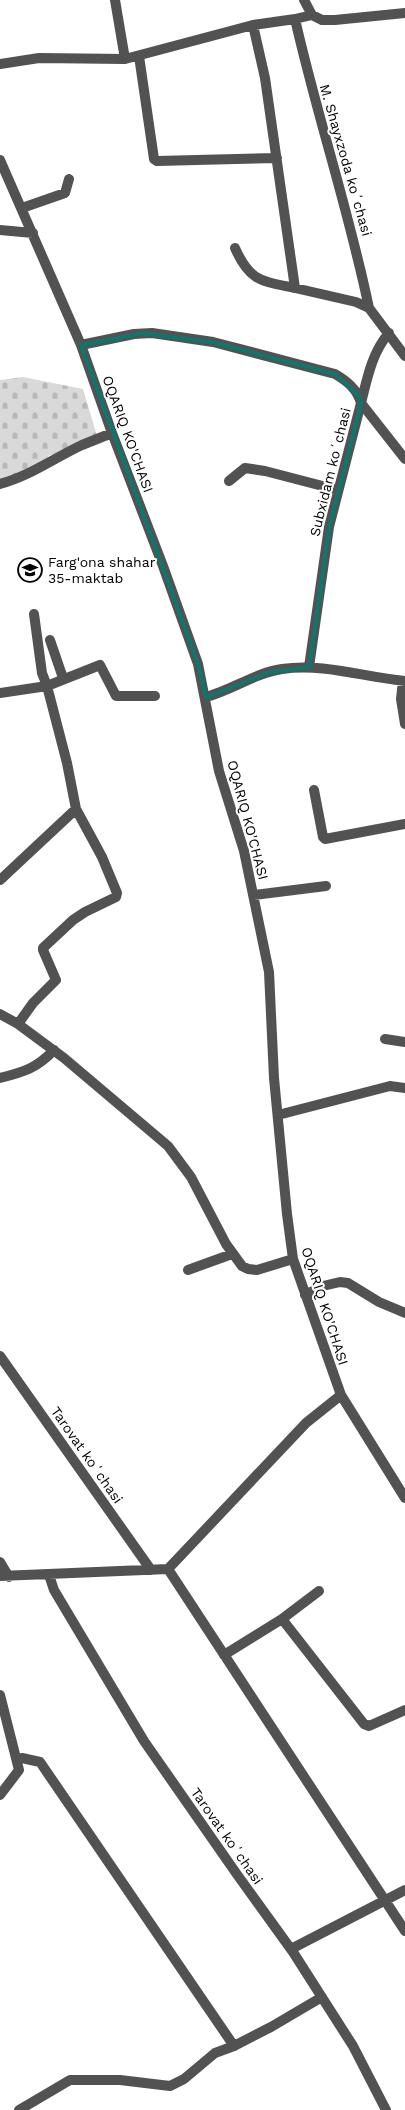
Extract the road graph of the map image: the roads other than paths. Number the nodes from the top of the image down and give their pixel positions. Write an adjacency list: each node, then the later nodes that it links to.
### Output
1 (115, 0): 8 (street)
2 (304, 0): 4 (street)
3 (405, 12): 4 (street)
4 (312, 15): 5 (street)
5 (295, 19): 6 (street); 18 (street, M. Shayxzoda koʻchasi)
6 (252, 25): 7 (street); 10 (street)
7 (139, 56): 8 (street); 10 (street)
8 (125, 59): 9 (street)
9 (0, 64)
10 (277, 158): 17 (street)
11 (0, 160): 13 (street, OQARIQ KO'CHASI)
12 (69, 179): 13 (street)
13 (22, 208): 15 (street, OQARIQ KO'CHASI)
14 (0, 230): 15 (street)
15 (33, 233): 20 (street, OQARIQ KO'CHASI)
16 (235, 248): 17 (street)
17 (296, 288): 18 (street)
18 (370, 308): 19 (street)
19 (389, 333): 21 (street); 22 (street)
20 (81, 345): 22 (street, Subxidam koʻchasi); 23 (street, OQARIQ KO'CHASI)
21 (405, 356)
22 (361, 403): 24 (street); 27 (street, Subxidam koʻchasi)
23 (112, 434): 26 (street); 36 (street, OQARIQ KO'CHASI)
24 (405, 459)
25 (229, 481): 27 (street)
26 (0, 484)
27 (338, 490): 30 (street, Subxidam koʻchasi)
28 (34, 614): 33 (street)
29 (50, 640): 31 (street)
30 (309, 667): 32 (street); 36 (street)
31 (62, 678): 33 (street); 35 (street)
32 (404, 681): 37 (street)
33 (47, 686): 34 (street); 39 (street)
34 (0, 693)
35 (155, 696)
36 (206, 697): 43 (street, OQARIQ KO'CHASI)
37 (405, 724)
38 (314, 790): 40 (street)
39 (76, 809): 41 (street); 45 (street)
40 (405, 824)
41 (0, 880)
42 (326, 886): 43 (street)
43 (254, 895): 51 (street, OQARIQ KO'CHASI)
44 (0, 1014): 45 (street)
45 (18, 1024): 48 (street)
46 (386, 1040): 47 (street)
47 (405, 1042)
48 (54, 1050): 49 (street); 52 (street)
49 (0, 1078)
50 (405, 1088): 51 (street)
51 (278, 1115): 53 (street, OQARIQ KO'CHASI)
52 (232, 1254): 53 (street); 54 (street)
53 (293, 1259): 55 (street, OQARIQ KO'CHASI)
54 (188, 1270)
55 (305, 1295): 56 (street); 58 (street, OQARIQ KO'CHASI)
56 (405, 1313)
57 (0, 1356): 62 (street, Tarovat koʻchasi)
58 (341, 1395): 59 (street, OQARIQ KO'CHASI); 61 (street)
59 (405, 1498)
60 (0, 1562): 64 (street)
61 (168, 1569): 62 (street); 67 (street)
62 (151, 1570): 63 (street)
63 (49, 1575): 64 (street); 75 (street, Tarovat koʻchasi)
64 (5, 1576)
65 (319, 1591): 66 (street)
66 (282, 1619): 67 (street); 69 (street)
67 (224, 1655): 73 (street)
68 (0, 1695): 71 (street)
69 (405, 1710)
70 (22, 1758): 77 (street)
71 (0, 1795)
72 (405, 1890): 73 (street)
73 (385, 1901): 74 (street); 75 (street)
74 (405, 1931)
75 (291, 1948): 76 (street, Tarovat koʻchasi)
76 (322, 1997): 77 (street); 79 (street, Tarovat koʻchasi)
77 (234, 2046): 78 (street)
78 (19, 2110)
79 (386, 2110)

